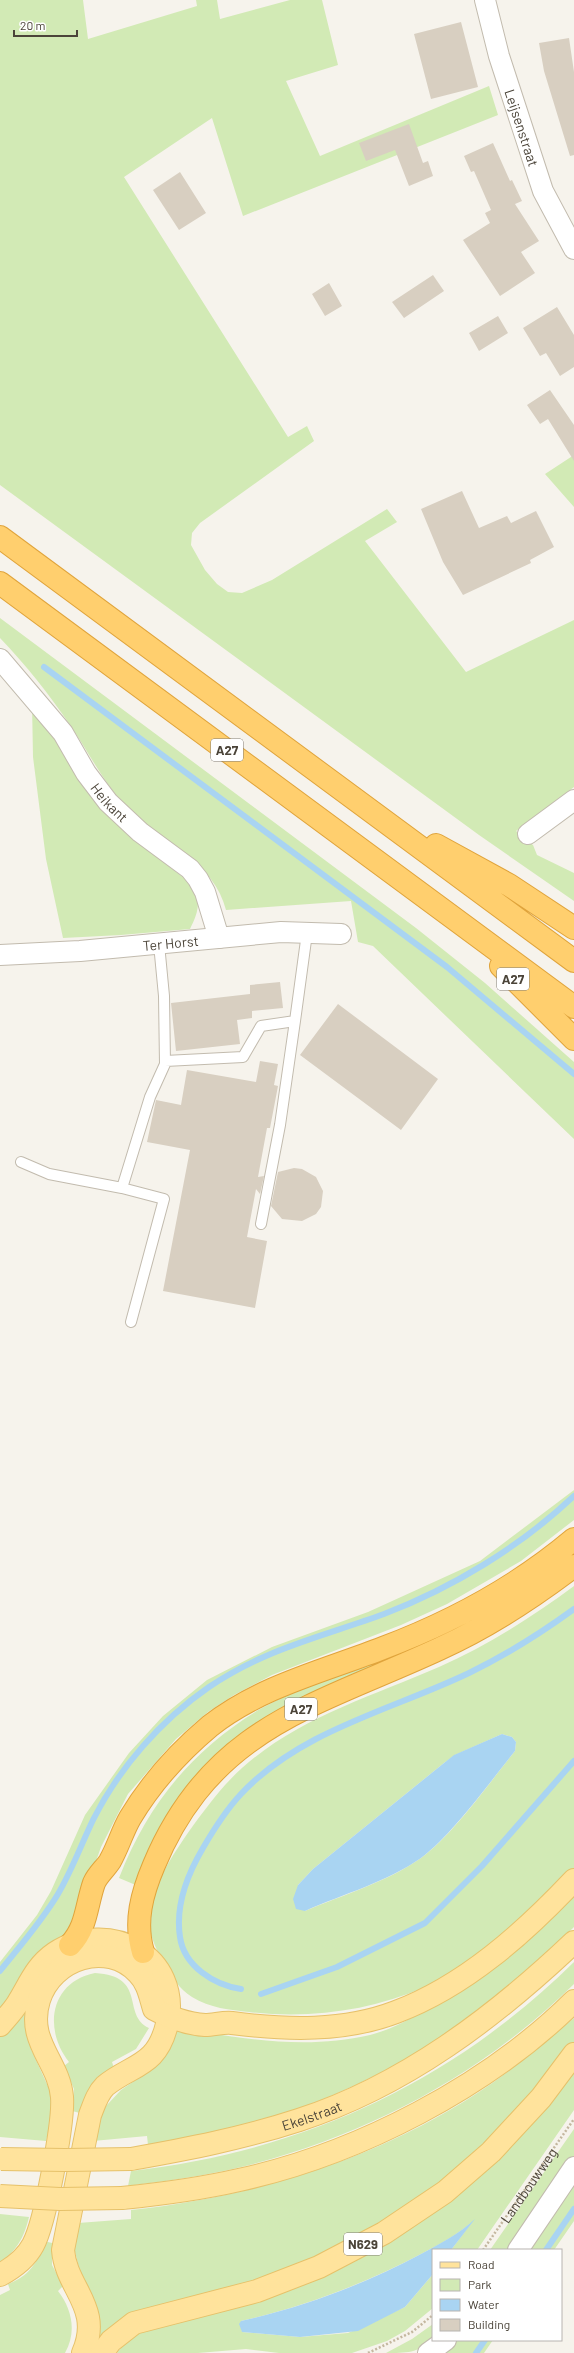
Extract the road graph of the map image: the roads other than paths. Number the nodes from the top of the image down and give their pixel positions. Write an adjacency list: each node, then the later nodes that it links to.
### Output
1 (485, 0): 2 (street, Leijsenstraat)
2 (574, 249)
3 (0, 537): 7 (highway, A27)
4 (0, 583): 9 (highway, A27)
5 (0, 660): 13 (street, Heikant)
6 (574, 800): 8 (street)
7 (365, 806): 10 (highway, A27); 16 (highway, A27)
8 (528, 834)
9 (454, 918): 17 (highway, A27); 19 (highway, A27)
10 (574, 928)
11 (307, 932): 12 (street, Ter Horst); 13 (street, Ter Horst); 18 (lane)
12 (341, 934)
13 (218, 938): 14 (street, Ter Horst)
14 (159, 944): 15 (street, Ter Horst); 20 (lane)
15 (0, 955)
16 (574, 961)
17 (574, 1007)
18 (295, 1021): 20 (lane); 23 (lane)
19 (574, 1039)
20 (165, 1061): 22 (lane)
21 (21, 1162): 22 (lane)
22 (122, 1188): 24 (lane)
23 (261, 1224)
24 (131, 1322)
25 (574, 1539): 27 (highway, A27)
26 (574, 1566): 32 (highway, A27)
27 (109, 1863): 29 (highway, A27); 31 (highway, A27)
28 (574, 1880): 36 (main road)
29 (94, 1940): 31 (main road); 32 (main road)
30 (574, 1942): 39 (main road, Ekelstraat, bridge)
31 (74, 1952): 35 (main road); 37 (main road); 43 (main road)
32 (143, 1952): 33 (main road)
33 (167, 1992): 35 (main road); 36 (main road)
34 (574, 2001): 41 (main road, bridge)
35 (168, 2016): 36 (main road); 45 (main road)
36 (225, 2022)
37 (0, 2025)
38 (574, 2054): 46 (main road, N629)
39 (0, 2159)
40 (574, 2167): 42 (street)
41 (0, 2196)
42 (519, 2249)
43 (0, 2275)
44 (445, 2341): 47 (street)
45 (83, 2353)
46 (102, 2353)
47 (428, 2353)

